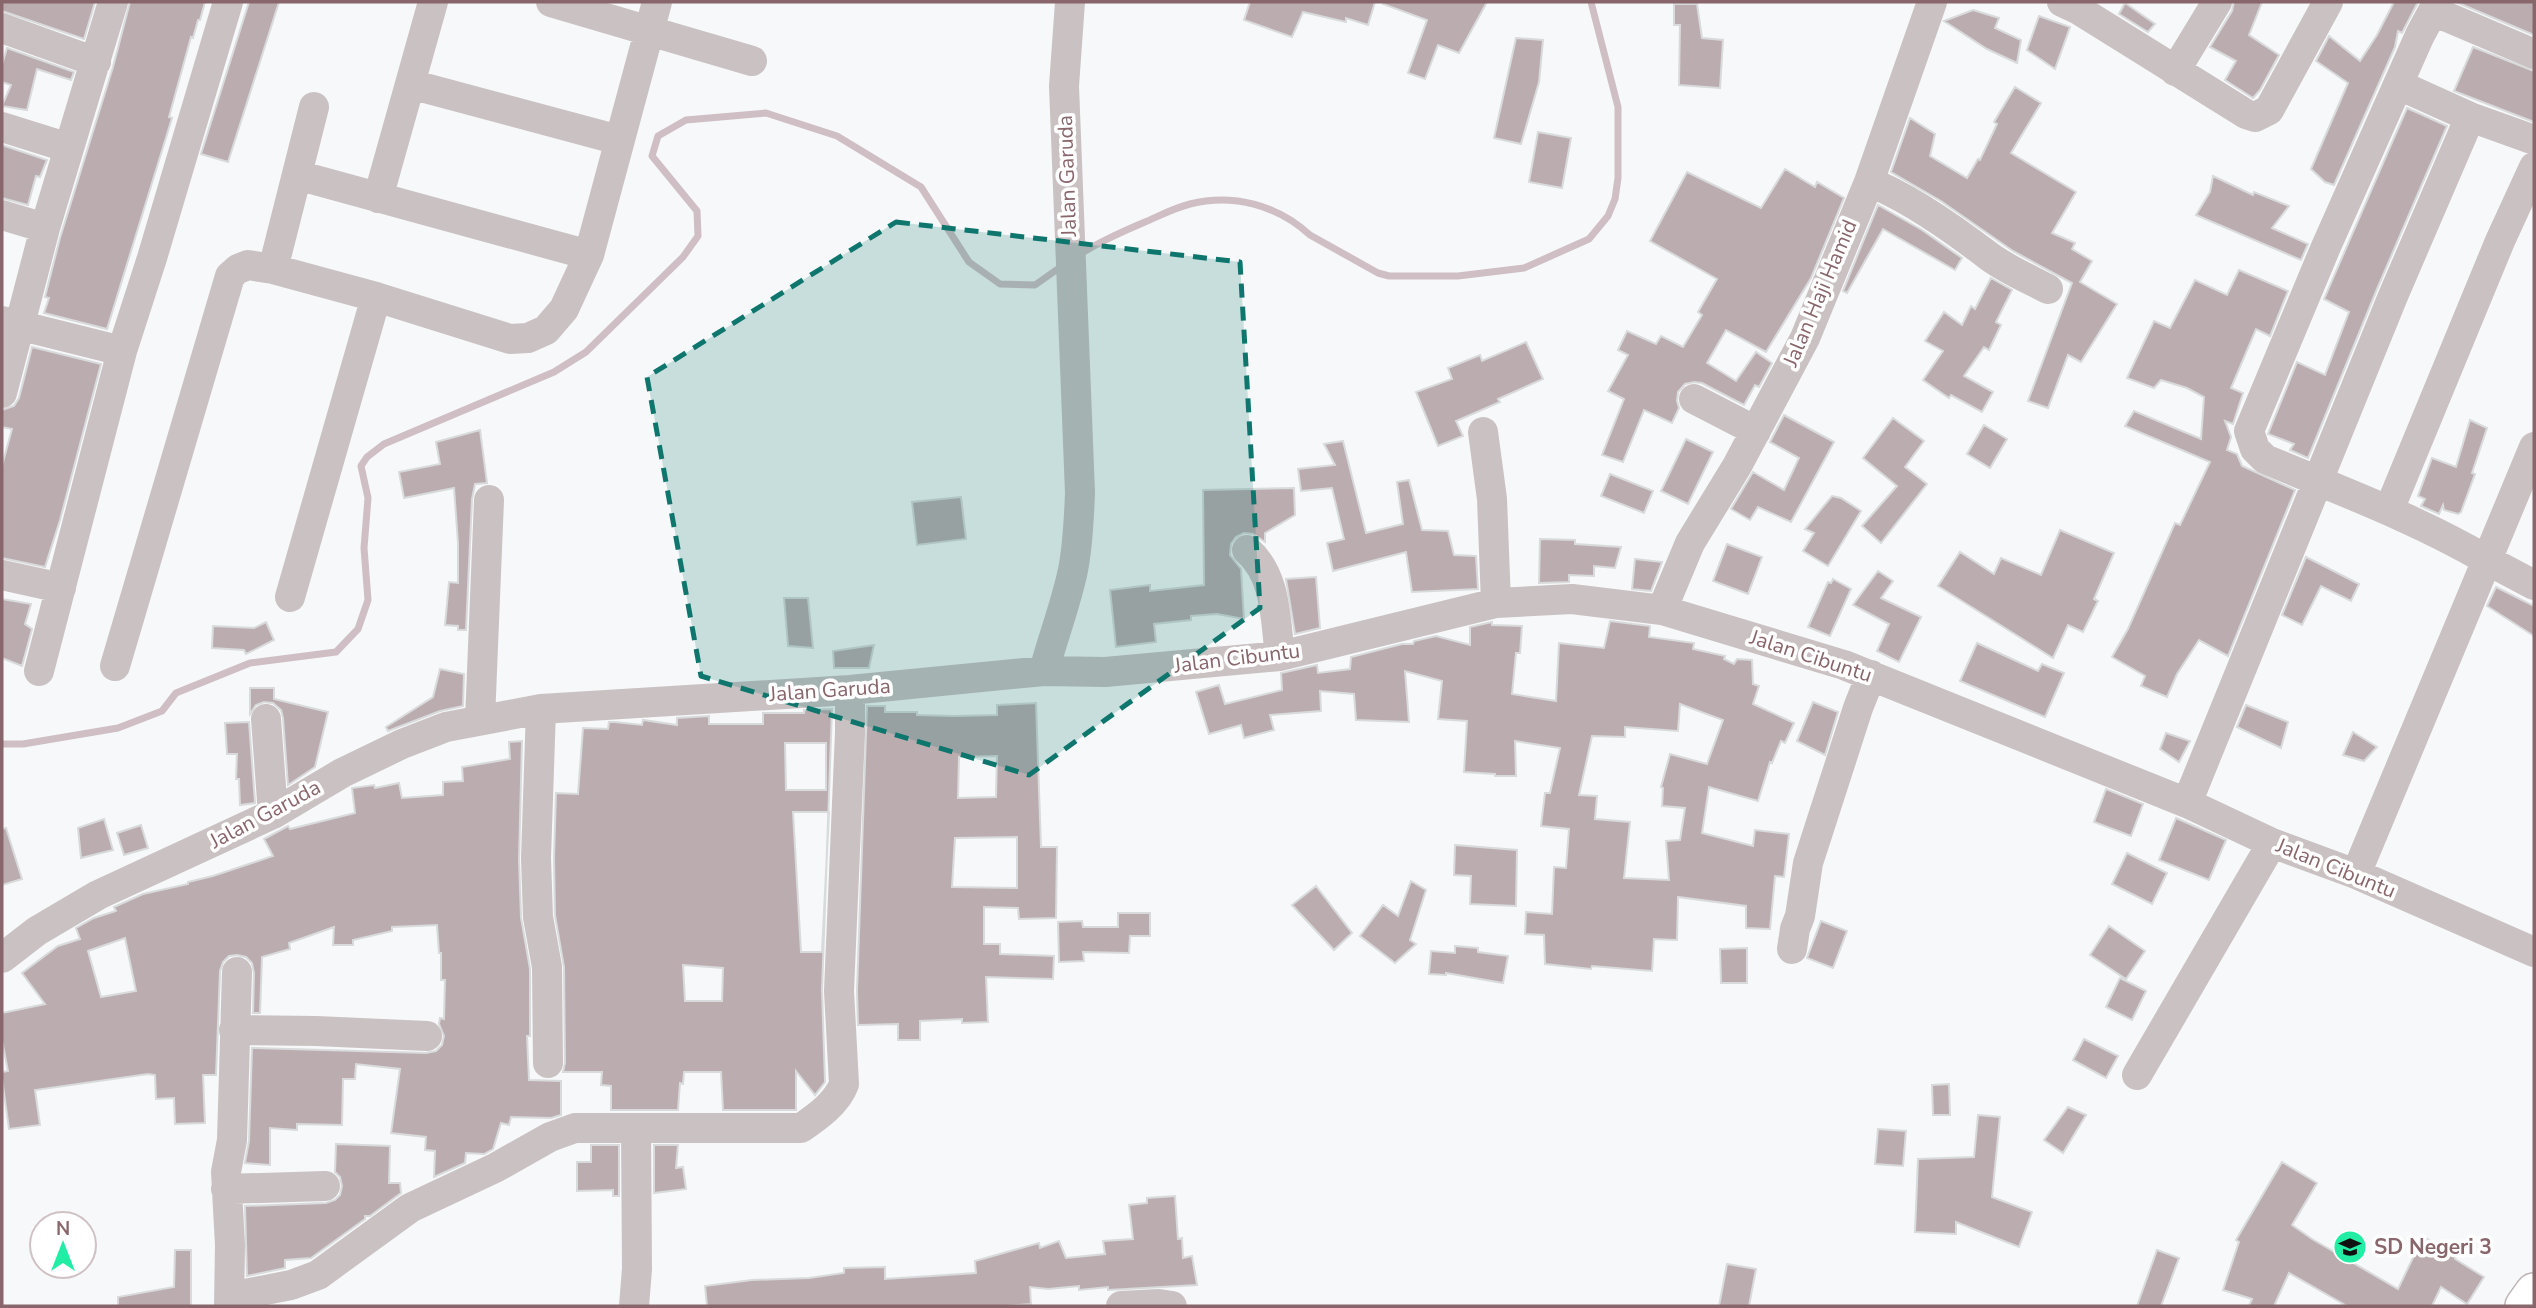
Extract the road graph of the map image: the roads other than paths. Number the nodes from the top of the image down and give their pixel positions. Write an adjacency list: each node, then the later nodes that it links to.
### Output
1 (113, 2): 16 (street)
2 (228, 2): 37 (street)
3 (433, 2): 18 (street)
4 (551, 2): 13 (street)
5 (657, 2): 13 (street)
6 (1070, 2): 57 (street, Jalan Garuda)
7 (1932, 2): 28 (street, Jalan Haji Hamid)
8 (2062, 2): 17 (street)
9 (2217, 2): 17 (street)
10 (2328, 2): 17 (street)
11 (2436, 6): 14 (street); 19 (street)
12 (2, 28): 16 (street)
13 (650, 31): 15 (street); 23 (street)
14 (2534, 54)
15 (752, 61)
16 (96, 62): 25 (street)
17 (2175, 71)
18 (410, 84): 23 (street); 29 (street)
19 (2399, 85): 21 (street); 43 (street)
20 (314, 107): 27 (street)
21 (2470, 117): 24 (street); 43 (street)
22 (2, 127): 25 (street)
23 (619, 140): 32 (street)
24 (2534, 140)
25 (69, 148): 31 (street)
26 (2534, 167): 45 (street)
27 (297, 175): 29 (street); 33 (street)
28 (1869, 182): 34 (street); 40 (street, Jalan Haji Hamid)
29 (378, 198): 32 (street)
30 (2, 215): 31 (street)
31 (46, 228): 36 (street)
32 (589, 255): 35 (street)
33 (273, 269): 35 (street); 55 (street)
34 (2048, 289)
35 (376, 297): 51 (street)
36 (11, 323): 37 (street); 38 (street)
37 (122, 351): 50 (street)
38 (2, 393)
39 (1694, 399): 40 (street)
40 (1756, 431): 53 (street, Jalan Haji Hamid)
41 (1483, 432): 52 (street)
42 (2534, 447): 47 (street)
43 (2319, 482): 45 (street); 63 (street)
44 (489, 500): 62 (street)
45 (2389, 510): 47 (street)
46 (1247, 550): 54 (street)
47 (2487, 560): 49 (street); 66 (street)
48 (2, 575): 50 (street)
49 (2534, 585)
50 (61, 588): 56 (street)
51 (290, 597)
52 (1496, 603): 53 (street, Jalan Cibuntu); 54 (street, Jalan Cibuntu)
53 (1662, 610): 58 (street, Jalan Cibuntu)
54 (1280, 656): 57 (street, Jalan Cibuntu)
55 (115, 666)
56 (39, 671)
57 (1044, 671): 59 (street, Jalan Garuda)
58 (1871, 675): 63 (street, Jalan Cibuntu); 67 (street)
59 (850, 690): 60 (street, Jalan Garuda); 75 (street)
60 (541, 709): 62 (street, Jalan Garuda); 73 (street)
61 (265, 719): 64 (street)
62 (480, 719): 64 (street, Jalan Garuda)
63 (2187, 803): 65 (street, Jalan Cibuntu)
64 (273, 814): 69 (street, Jalan Garuda)
65 (2272, 843): 66 (street, Jalan Cibuntu); 74 (street)
66 (2356, 874): 68 (street, Jalan Cibuntu)
67 (1792, 949)
68 (2534, 953)
69 (2, 958)
70 (237, 972): 71 (street)
71 (234, 1030): 72 (street); 77 (street)
72 (427, 1036)
73 (548, 1063)
74 (2137, 1075)
75 (636, 1128): 79 (street); 80 (street)
76 (325, 1186): 77 (street)
77 (226, 1189): 79 (street)
78 (2534, 1292): 83 (main road)
79 (229, 1302)
80 (634, 1306)
81 (1121, 1306): 82 (street)
82 (1172, 1306)
83 (2524, 1306)

